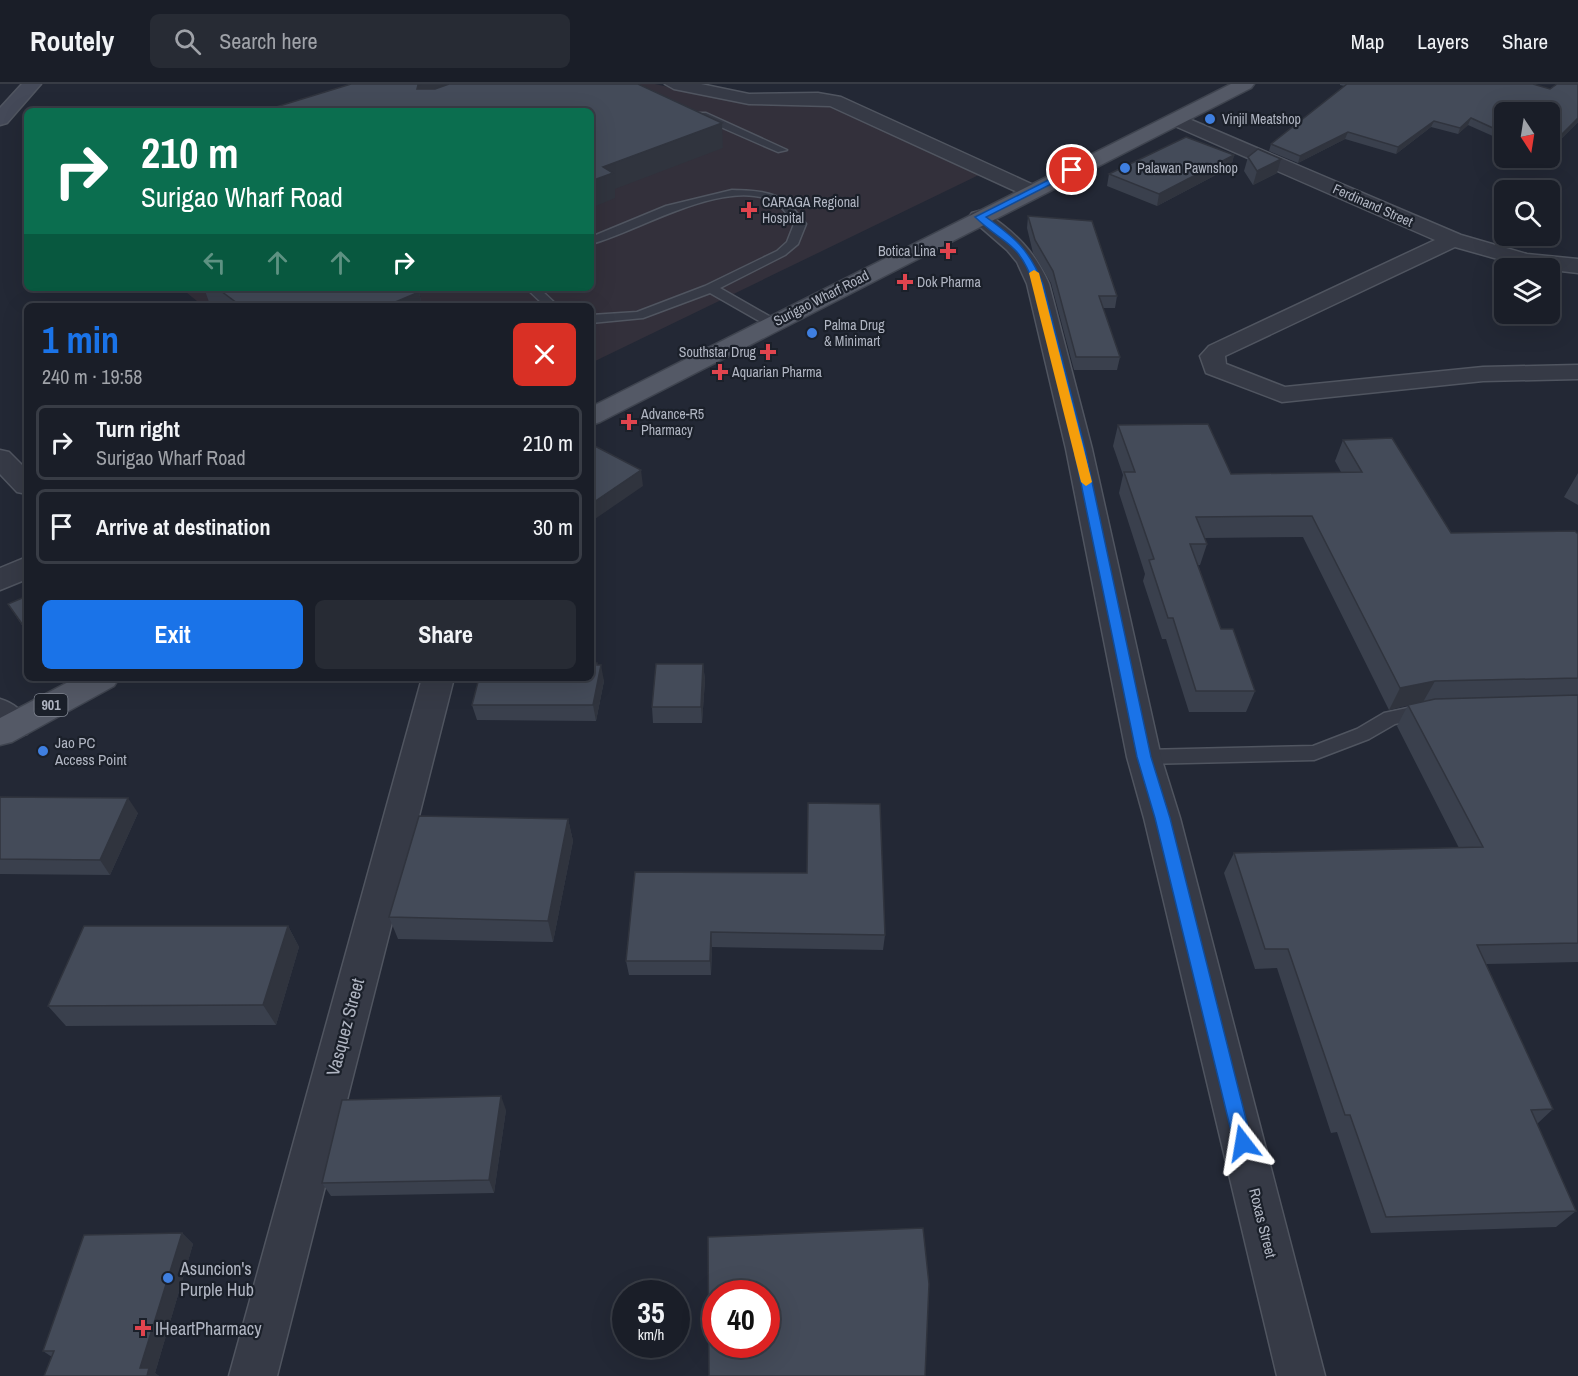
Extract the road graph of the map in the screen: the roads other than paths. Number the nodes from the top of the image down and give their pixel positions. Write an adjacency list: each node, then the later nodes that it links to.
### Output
1 (32, 84): 6 (main road)
2 (674, 84): 8 (street)
3 (1245, 84): 5 (main road, Surigao Wharf Road)
4 (696, 112): 7 (lane)
5 (1174, 118): 8 (main road, Surigao Wharf Road); 10 (street, Ferdinand Street)
6 (0, 119)
7 (782, 150)
8 (1031, 191): 9 (main road, Surigao Wharf Road)
9 (980, 217): 17 (main road, Surigao Wharf Road); 28 (street, Roxas Street)
10 (1453, 240): 12 (street, Ferdinand Street); 18 (street)
11 (594, 241): 13 (lane)
12 (1578, 266)
13 (710, 288): 16 (lane); 17 (lane)
14 (535, 291): 15 (lane)
15 (549, 303)
16 (594, 319)
17 (772, 323): 19 (main road, Surigao Wharf Road)
18 (1578, 372)
19 (594, 415)
20 (0, 458): 21 (street)
21 (24, 483)
22 (24, 568): 23 (street)
23 (0, 580)
24 (96, 681): 27 (main road, 901)
25 (437, 681): 29 (street, Vasquez Street)
26 (1446, 711): 28 (lane)
27 (5, 723)
28 (1144, 757): 30 (street, Roxas Street)
29 (253, 1376)
30 (1301, 1376)

